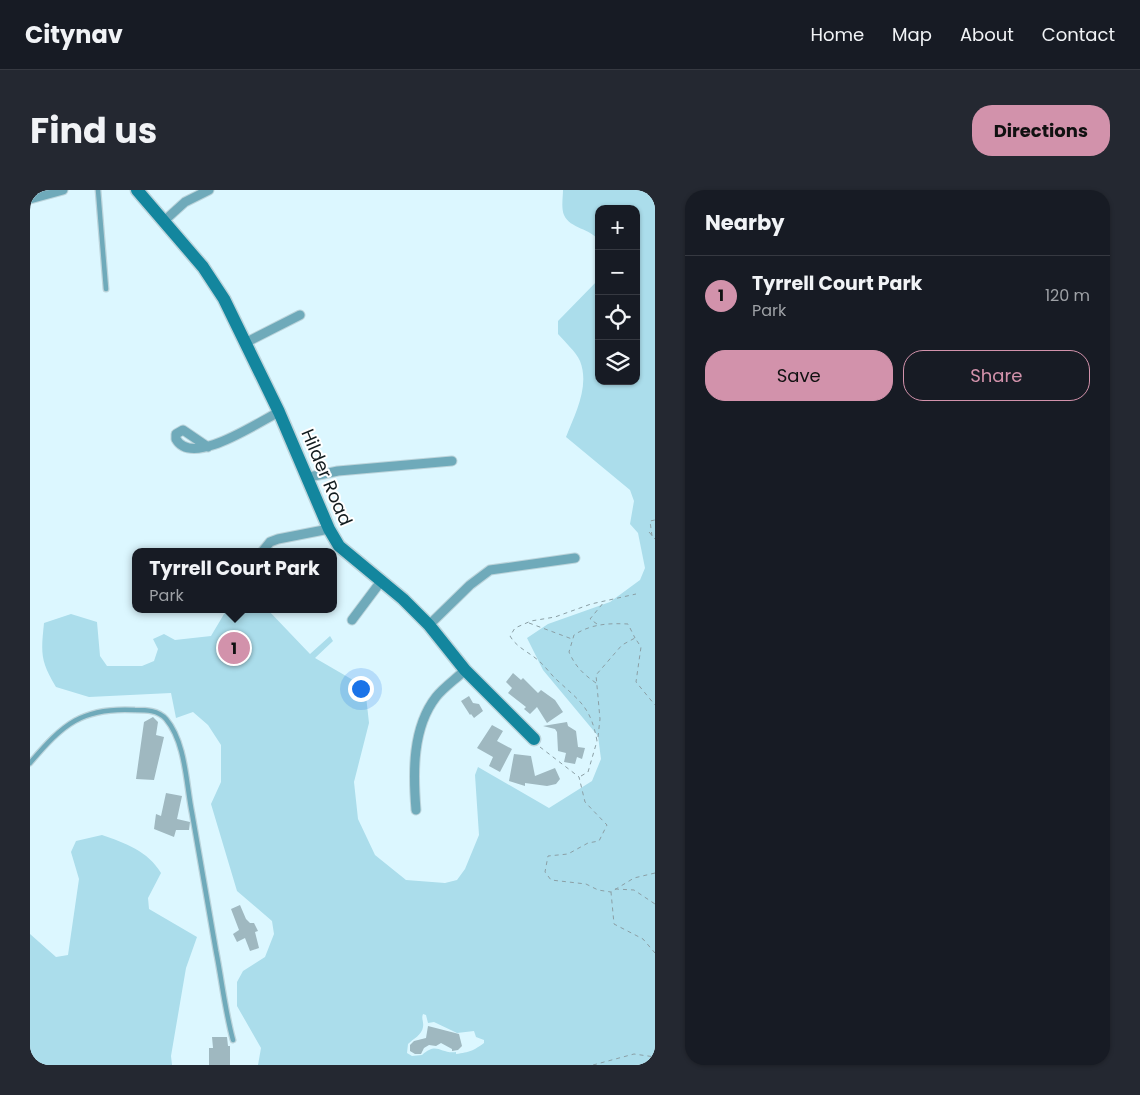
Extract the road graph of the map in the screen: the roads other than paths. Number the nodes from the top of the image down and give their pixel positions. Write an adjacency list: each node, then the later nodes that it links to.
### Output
1 (63, 190): 5 (street)
2 (98, 190): 7 (lane)
3 (137, 190): 6 (street, Hilder Road)
4 (209, 190): 6 (street)
5 (30, 199)
6 (164, 221): 9 (street, Hilder Road)
7 (106, 289)
8 (300, 315): 9 (street)
9 (245, 343): 10 (street, Hilder Road)
10 (279, 412): 11 (street); 13 (street, Hilder Road)
11 (208, 447)
12 (452, 461): 13 (street)
13 (309, 478): 14 (street, Hilder Road)
14 (329, 529): 15 (street); 17 (street, Hilder Road)
15 (265, 548)
16 (575, 558): 19 (street)
17 (382, 580): 18 (street); 19 (street, Hilder Road)
18 (352, 620)
19 (429, 625): 20 (street, Hilder Road)
20 (465, 670): 21 (street, Hilder Road); 23 (street)
21 (534, 740)
22 (30, 764): 24 (lane)
23 (416, 810)
24 (233, 1040)

